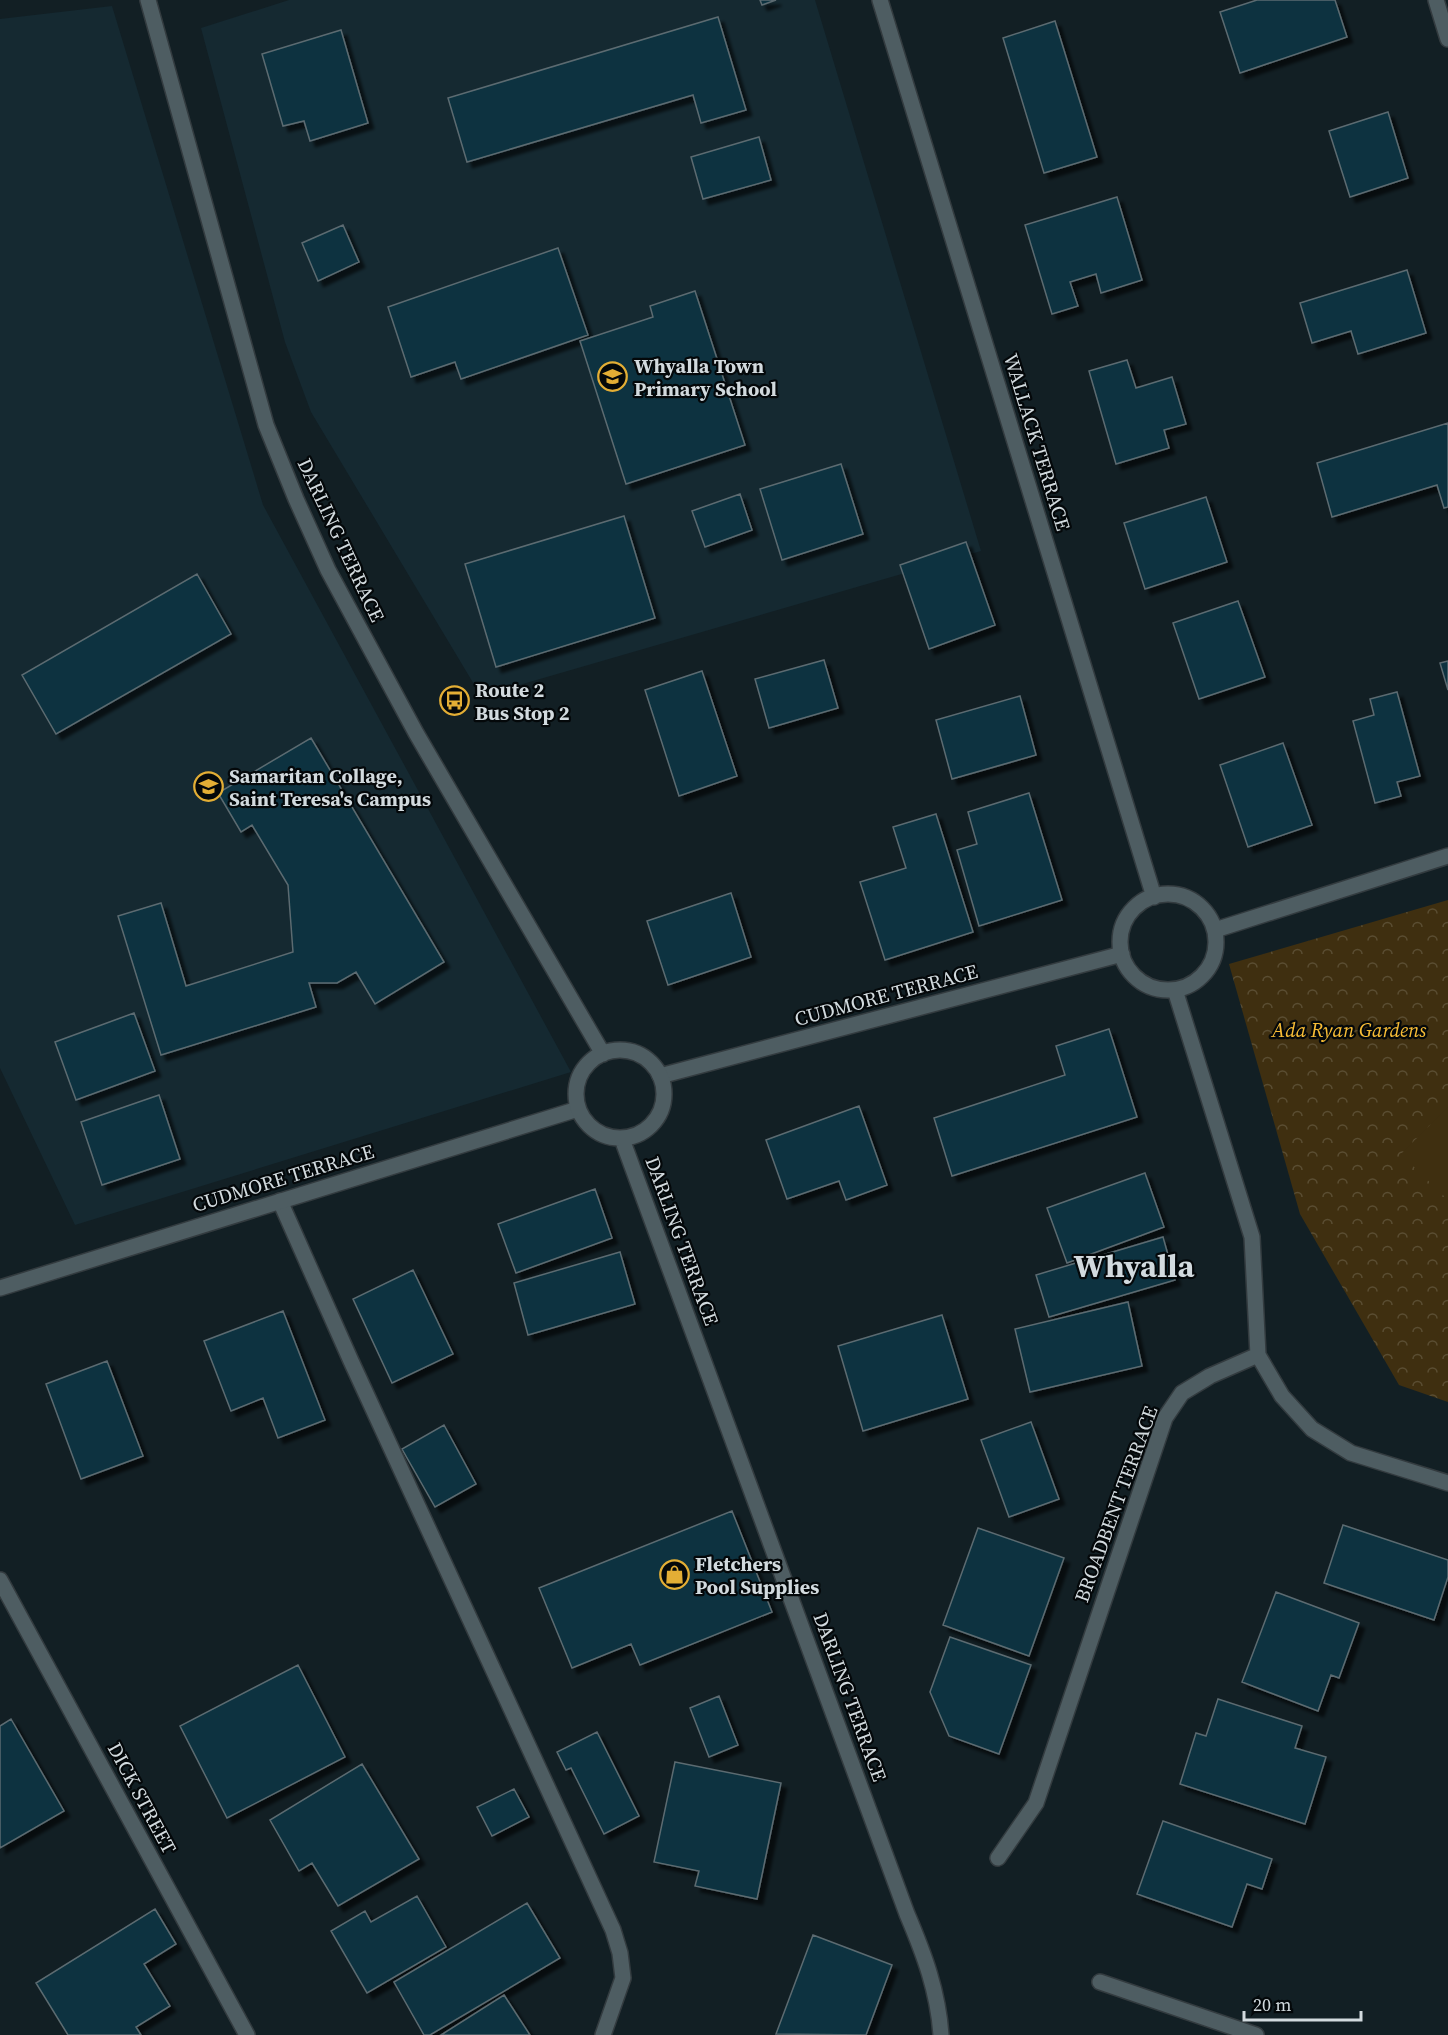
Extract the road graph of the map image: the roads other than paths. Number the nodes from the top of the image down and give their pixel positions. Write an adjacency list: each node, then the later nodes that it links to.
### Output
1 (148, 0): 10 (street, DARLING TERRACE)
2 (880, 0): 6 (street, WALLACK TERRACE)
3 (1436, 0): 4 (street)
4 (1448, 39)
5 (1448, 856): 7 (street)
6 (1154, 897): 7 (street); 8 (street)
7 (1215, 930): 9 (street)
8 (1122, 954): 9 (street); 11 (street, CUDMORE TERRACE)
9 (1174, 990): 16 (street)
10 (603, 1054): 11 (street); 12 (street)
11 (660, 1076): 13 (street)
12 (578, 1109): 13 (street); 14 (street, CUDMORE TERRACE)
13 (622, 1139): 23 (street, DARLING TERRACE)
14 (280, 1201): 15 (street, CUDMORE TERRACE); 22 (street)
15 (0, 1288)
16 (1258, 1355): 17 (street); 19 (street, BROADBENT TERRACE)
17 (1448, 1483)
18 (0, 1580): 21 (street, DICK STREET)
19 (998, 1858)
20 (1100, 1982): 24 (street)
21 (247, 2035)
22 (603, 2035)
23 (941, 2035)
24 (1256, 2035)

